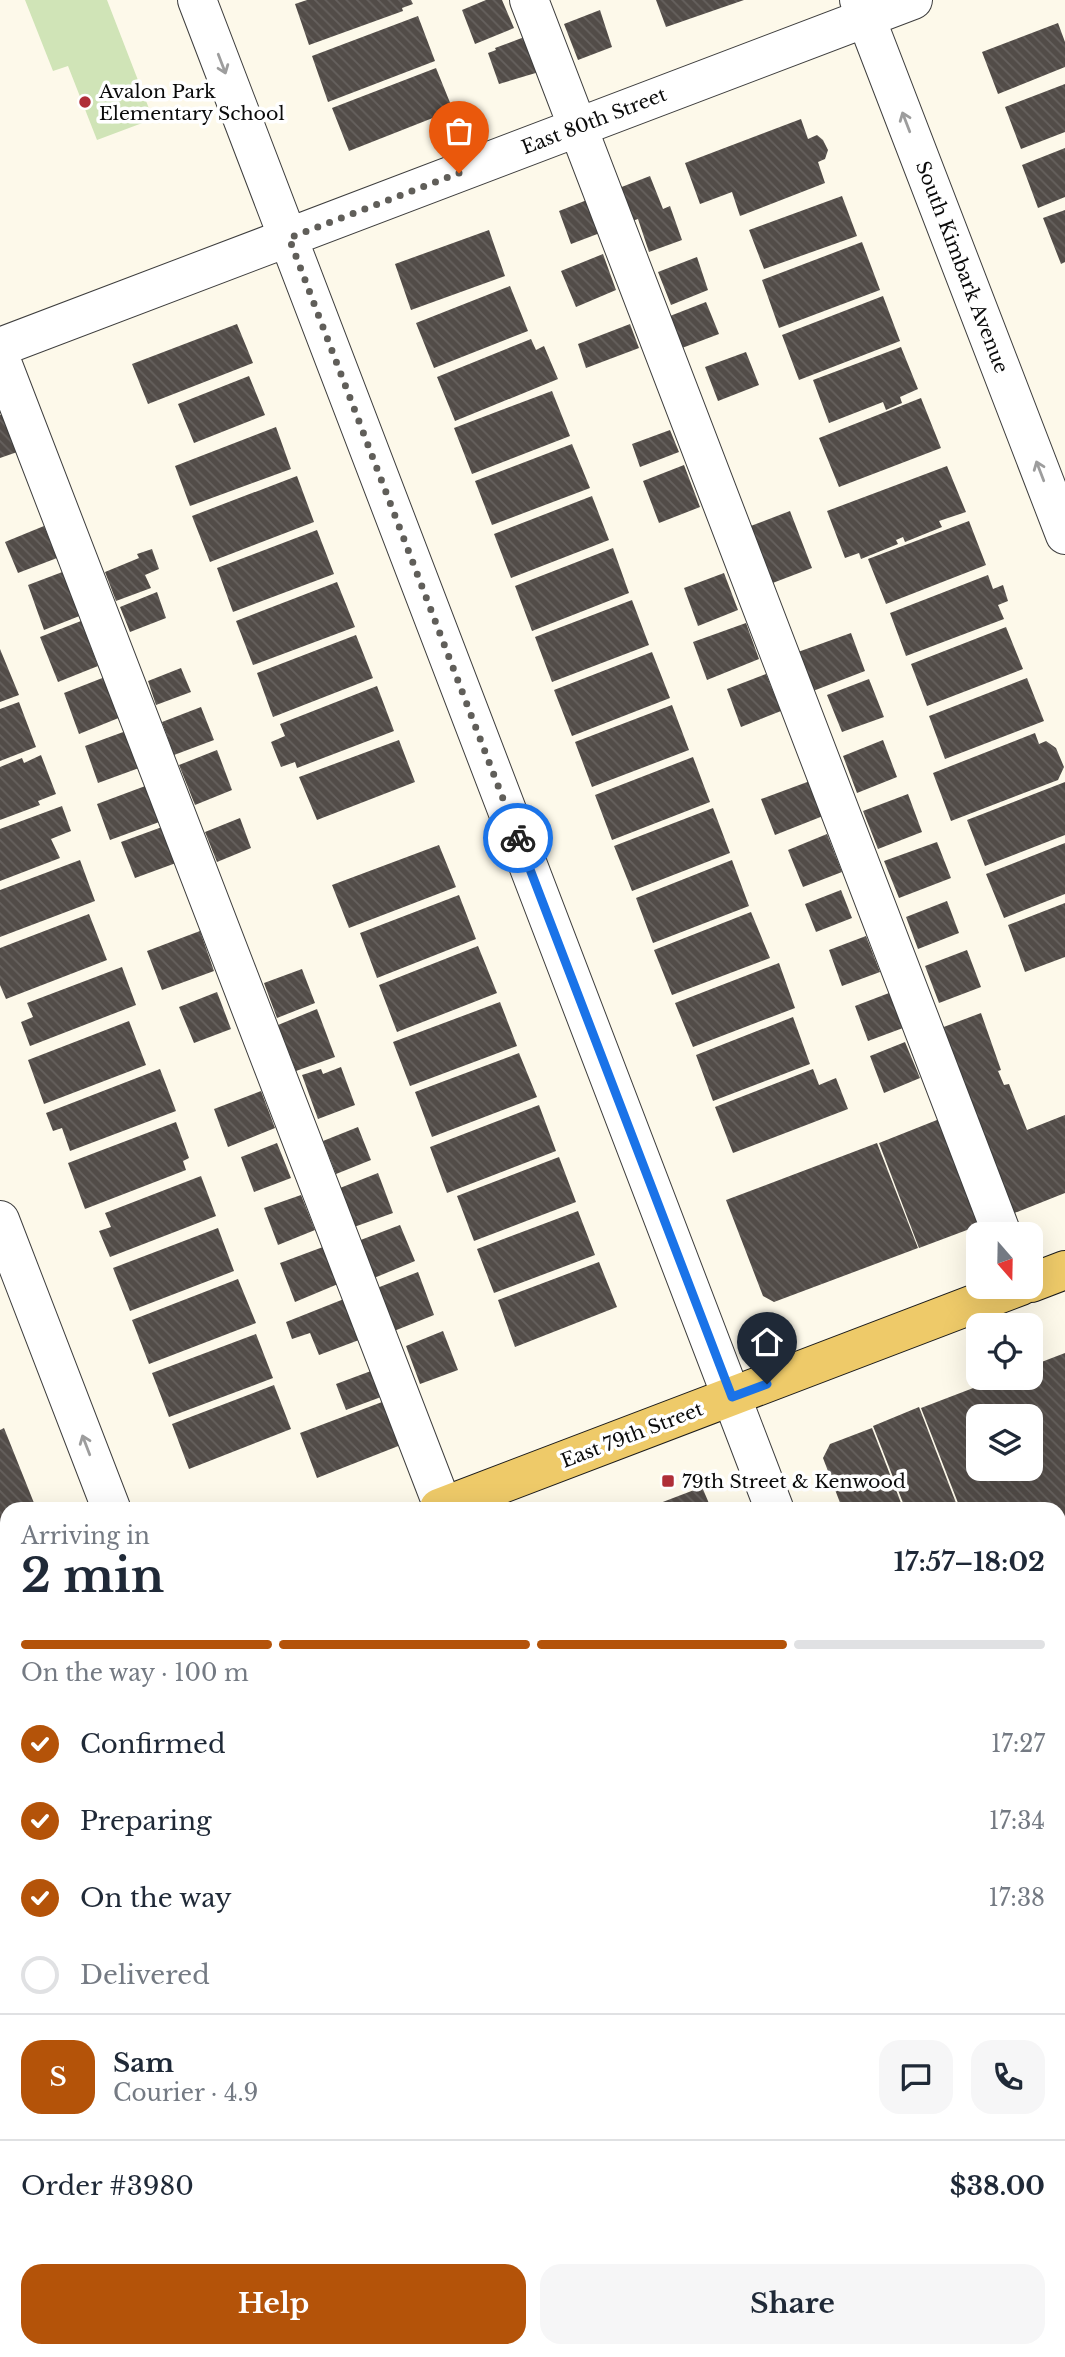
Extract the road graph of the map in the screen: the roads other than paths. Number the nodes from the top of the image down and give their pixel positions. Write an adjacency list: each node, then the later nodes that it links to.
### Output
1 (197, 0): 6 (street, one-way to 6)
2 (529, 0): 5 (street)
3 (913, 0): 4 (street, East 80th Street)
4 (862, 9): 5 (street, East 80th Street); 9 (street, South Kimbark Avenue, one-way to 4)
5 (578, 128): 6 (street, East 80th Street); 11 (street)
6 (289, 238): 7 (street, East 80th Street); 15 (street)
7 (0, 347)
8 (0, 357): 17 (street)
9 (1065, 535)
10 (0, 1220): 16 (street, one-way to 10)
11 (997, 1222)
12 (1065, 1270): 13 (main road)
13 (1043, 1278)
14 (987, 1299): 15 (main road, East 79th Street)
15 (732, 1397): 18 (main road, East 79th Street); 19 (street)
16 (109, 1502)
17 (439, 1502)
18 (457, 1502)
19 (772, 1502)

